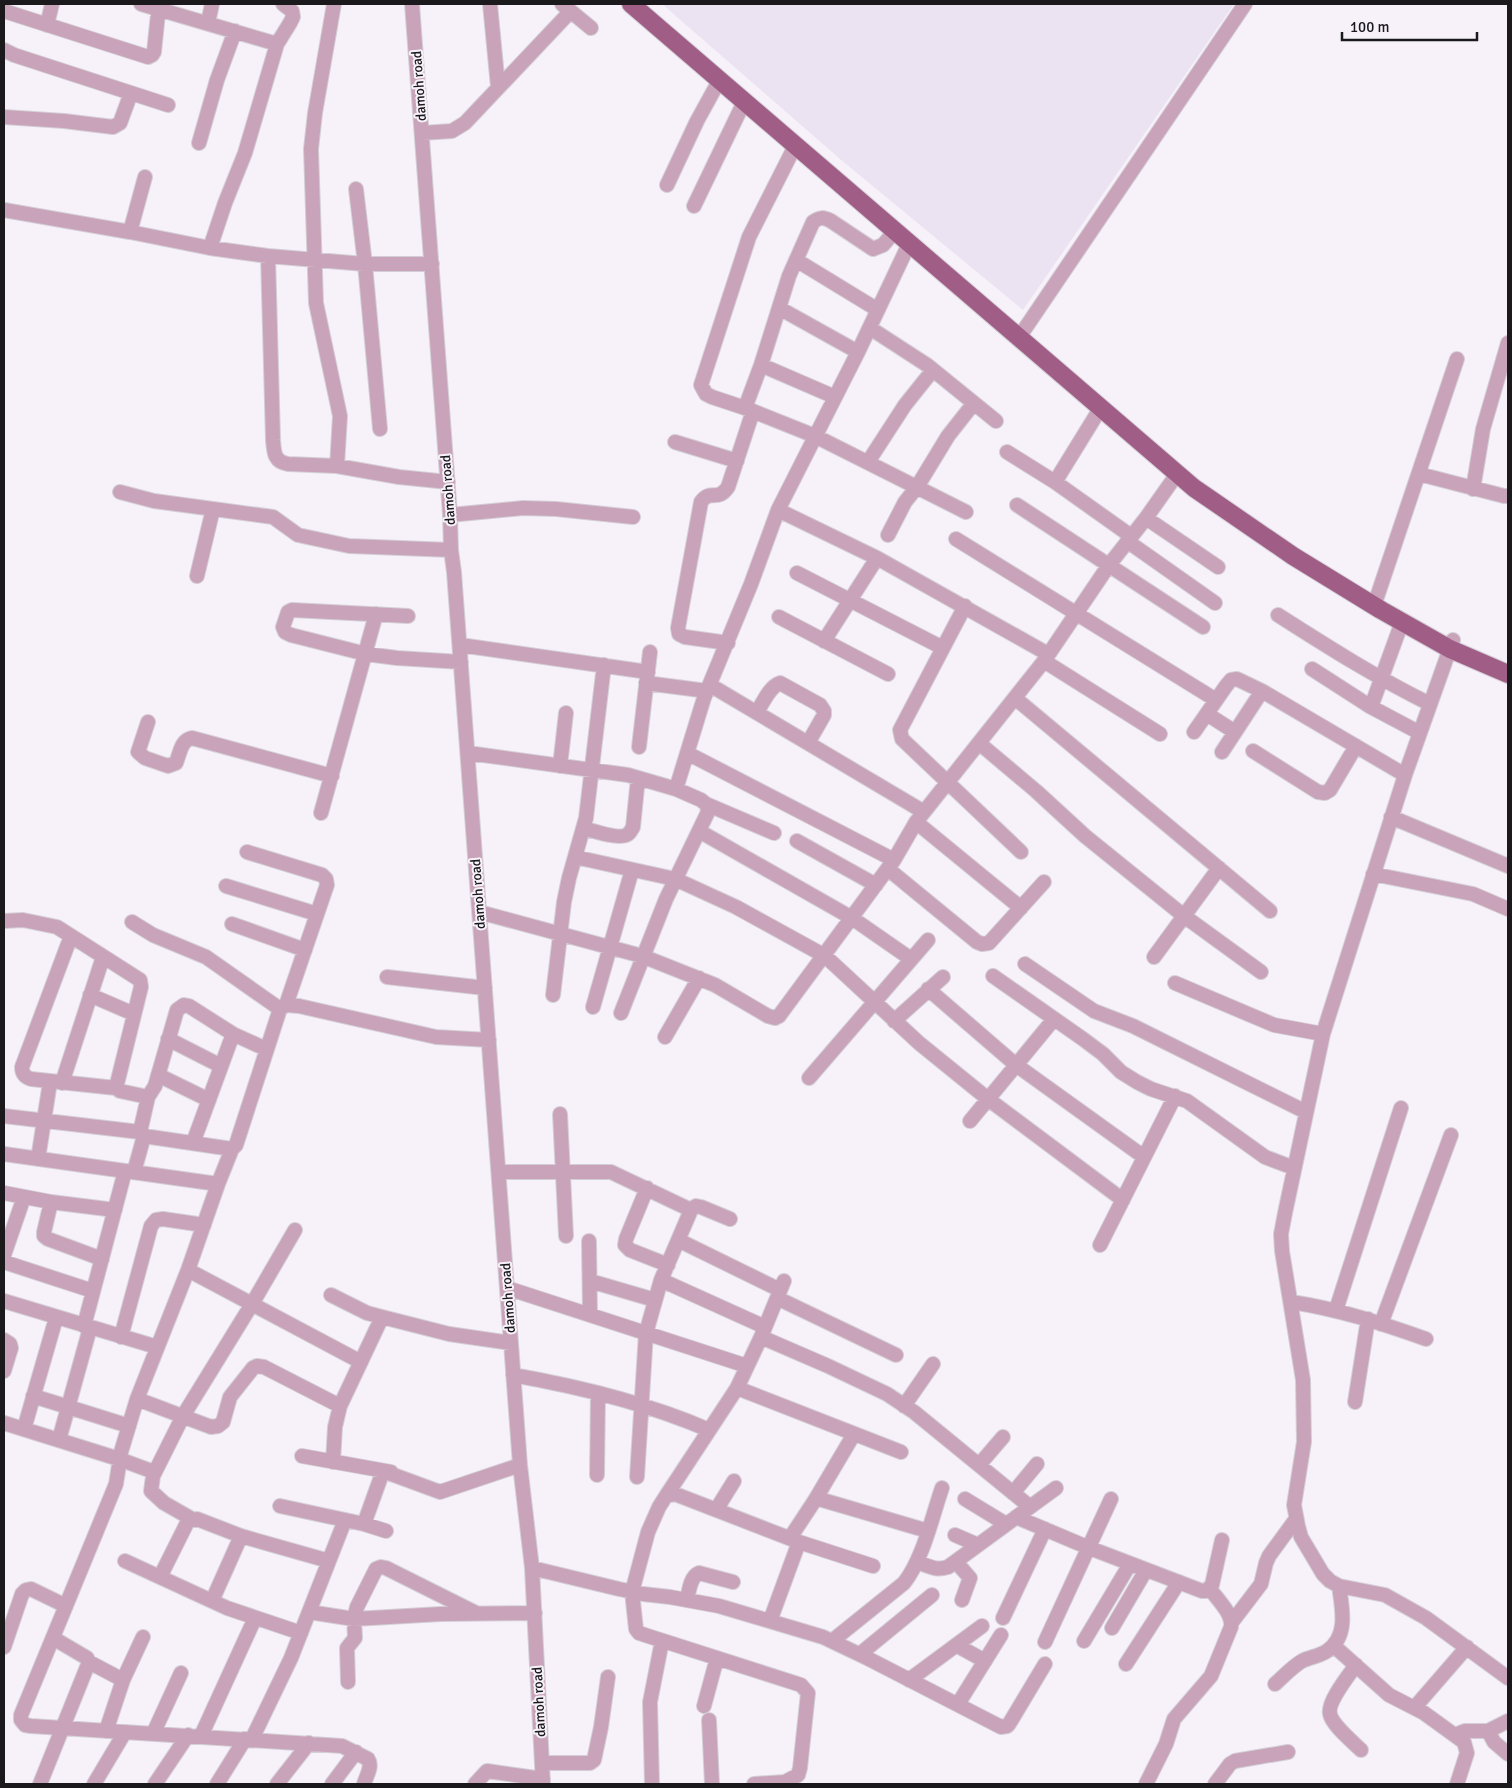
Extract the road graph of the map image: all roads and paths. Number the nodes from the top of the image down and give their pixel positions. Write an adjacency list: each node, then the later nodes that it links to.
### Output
1 (52, 4): 16 (street)
2 (142, 4): 11 (street)
3 (212, 4): 15 (street)
4 (283, 4): 19 (street)
5 (334, 4): 40 (street)
6 (412, 4): 27 (street, damoh road)
7 (490, 4): 22 (street)
8 (631, 4): 21 (main road)
9 (646, 4): 47 (main road)
10 (1245, 4): 47 (street)
11 (159, 7): 15 (street); 16 (street)
12 (566, 8): 17 (street); 22 (street)
13 (4, 10): 14 (street)
14 (26, 10): 16 (street)
15 (208, 22): 18 (street)
16 (47, 25)
17 (591, 28)
18 (235, 30): 19 (street); 28 (street)
19 (277, 44): 38 (street)
20 (4, 50): 23 (street)
21 (719, 80): 24 (main road); 31 (street)
22 (498, 87): 27 (street)
23 (131, 93): 25 (street); 26 (street)
24 (744, 102): 29 (main road); 33 (street)
25 (168, 105)
26 (4, 117)
27 (422, 133): 43 (street, damoh road)
28 (199, 143)
29 (795, 146): 36 (main road); 56 (street)
30 (145, 177): 35 (street)
31 (667, 185)
32 (356, 189): 42 (street)
33 (694, 206)
34 (4, 210): 35 (street)
35 (130, 232): 38 (street)
36 (894, 232): 37 (main road); 41 (street)
37 (909, 244): 45 (street); 55 (main road)
38 (210, 248): 39 (street)
39 (268, 256): 40 (street); 64 (street)
40 (314, 259): 42 (street); 64 (street)
41 (796, 260): 44 (street); 45 (street)
42 (366, 264): 43 (street); 58 (street)
43 (432, 264): 67 (street, damoh road)
44 (779, 308): 49 (street); 51 (street)
45 (878, 310): 46 (street)
46 (870, 328): 49 (street); 52 (street)
47 (1024, 330): 89 (main road)
48 (1508, 343): 70 (street)
49 (858, 352): 53 (street)
50 (1457, 359): 66 (street)
51 (761, 365): 53 (street); 56 (street)
52 (933, 370): 54 (street); 63 (street)
53 (835, 397): 59 (street)
54 (974, 403): 57 (street); 69 (street)
55 (1100, 409): 65 (main road); 68 (street)
56 (749, 410): 59 (street); 62 (street)
57 (996, 421)
58 (380, 429)
59 (815, 436): 63 (street); 75 (street)
60 (675, 442): 62 (street)
61 (1007, 452): 68 (street)
62 (737, 461): 101 (street)
63 (868, 462): 69 (street)
64 (337, 466): 67 (street)
65 (1177, 474): 79 (street); 98 (main road)
66 (1419, 474): 70 (street); 89 (street)
67 (448, 482): 77 (street, damoh road)
68 (1055, 482): 81 (street)
69 (917, 487): 76 (street); 80 (street)
70 (1473, 489): 72 (street)
71 (120, 492): 74 (street)
72 (1508, 496)
73 (1017, 505): 85 (street)
74 (213, 509): 83 (street); 88 (street)
75 (778, 510): 84 (street); 101 (street)
76 (966, 512)
77 (456, 514): 78 (street); 83 (street, damoh road)
78 (633, 517)
79 (1146, 518): 81 (street); 86 (street)
80 (888, 535)
81 (1129, 538): 85 (street); 91 (street)
82 (956, 539): 94 (street)
83 (451, 550): 103 (street, damoh road)
84 (877, 558): 90 (street); 92 (street)
85 (1109, 565): 94 (street); 99 (street)
86 (1218, 567)
87 (796, 573): 90 (street)
88 (197, 576)
89 (1377, 597): 102 (main road)
90 (850, 600): 100 (street); 104 (street)
91 (1215, 603)
92 (965, 606): 104 (street); 107 (street)
93 (376, 614): 96 (street); 106 (street); 106 (street)
94 (1076, 614): 107 (street); 119 (street)
95 (1278, 615): 115 (street)
96 (408, 616)
97 (779, 617): 100 (street)
98 (1402, 622): 102 (main road); 115 (street)
99 (1203, 627)
100 (824, 641): 112 (street)
101 (728, 643): 116 (street)
102 (1451, 644): 109 (main road); 113 (main road); 120 (street)
103 (460, 645): 108 (street, damoh road); 110 (street)
104 (943, 648): 143 (street)
105 (650, 652): 114 (street)
106 (366, 654): 108 (street); 140 (street)
107 (1046, 658): 118 (street); 129 (street)
108 (461, 662): 136 (street, damoh road)
109 (1508, 663)
110 (604, 665): 114 (street); 139 (street)
111 (1312, 669): 121 (street)
112 (888, 674)
113 (1508, 674)
114 (647, 677): 116 (street); 133 (street)
115 (1380, 679): 120 (street); 121 (street)
116 (708, 688): 122 (street); 137 (street)
117 (1262, 691): 119 (street); 127 (street); 132 (street)
118 (1015, 698): 131 (street); 158 (street)
119 (1216, 700): 124 (street)
120 (1430, 704): 128 (street)
121 (1371, 707): 128 (street)
122 (757, 712): 130 (street); 130 (street)
123 (566, 713): 138 (street)
124 (1206, 714): 126 (street); 127 (street)
125 (148, 722): 140 (street)
126 (1194, 732)
127 (1235, 732): 135 (street)
128 (1420, 733): 141 (street)
129 (1160, 734)
130 (808, 743): 147 (street)
131 (979, 743): 143 (street); 170 (street)
132 (1356, 746): 134 (street); 141 (street)
133 (639, 747)
134 (1253, 751)
135 (1222, 752)
136 (468, 753): 138 (street); 168 (street, damoh road)
137 (687, 753): 144 (street); 156 (street)
138 (560, 766): 139 (street)
139 (593, 770): 142 (street); 149 (street)
140 (332, 776): 146 (street)
141 (1405, 776): 148 (street)
142 (638, 778): 144 (street); 149 (street)
143 (948, 782): 147 (street); 154 (street)
144 (676, 789): 145 (street)
145 (706, 804): 150 (street); 151 (street)
146 (321, 813)
147 (920, 817): 156 (street); 165 (street)
148 (1391, 817): 157 (street); 160 (street)
149 (583, 828): 155 (street)
150 (699, 831): 161 (street); 171 (street)
151 (774, 833)
152 (797, 841): 163 (street)
153 (247, 852): 169 (street)
154 (1021, 852)
155 (575, 857): 159 (street); 175 (street)
156 (891, 865): 163 (street); 165 (street)
157 (1508, 866)
158 (1219, 868): 167 (street); 170 (street)
159 (632, 870): 161 (street); 178 (street)
160 (1373, 874): 166 (street); 204 (street)
161 (675, 879): 181 (street); 182 (street)
162 (1044, 882): 165 (street)
163 (876, 884): 171 (street)
164 (226, 886): 169 (street)
165 (1021, 908)
166 (1508, 909)
167 (1270, 911)
168 (479, 912): 175 (street); 192 (street, damoh road)
169 (317, 914): 179 (street)
170 (1184, 916): 183 (street); 186 (street)
171 (852, 918): 182 (street); 184 (street)
172 (4, 921): 176 (street)
173 (132, 922): 197 (street)
174 (232, 924): 179 (street)
175 (560, 934): 178 (street); 195 (street)
176 (71, 936): 180 (street); 213 (street)
177 (928, 940): 184 (street)
178 (610, 947): 181 (street); 198 (street)
179 (305, 950): 197 (street)
180 (103, 956): 194 (street); 200 (street)
181 (642, 956): 190 (street); 199 (street)
182 (825, 956): 190 (street); 196 (street)
183 (1154, 957)
184 (911, 959): 196 (street)
185 (1025, 964): 220 (street)
186 (1261, 972)
187 (993, 976): 201 (street)
188 (387, 977): 192 (street)
189 (943, 977): 193 (street)
190 (699, 978): 205 (street)
191 (1175, 983): 204 (street)
192 (485, 988): 207 (street, damoh road)
193 (928, 989): 202 (street); 209 (street)
194 (90, 995): 200 (street); 213 (street)
195 (554, 995)
196 (875, 1002): 202 (street); 212 (street)
197 (283, 1007): 207 (street); 208 (street)
198 (593, 1007)
199 (620, 1013)
200 (134, 1014): 214 (street)
201 (1054, 1019): 209 (street); 215 (street)
202 (894, 1021): 217 (street)
203 (233, 1034): 206 (street); 208 (street); 210 (street)
204 (1323, 1034): 220 (street)
205 (665, 1037)
206 (168, 1039): 210 (street); 211 (street)
207 (489, 1040): 235 (street, damoh road)
208 (266, 1049): 228 (street)
209 (1016, 1065): 217 (street); 230 (street)
210 (221, 1066): 218 (street)
211 (158, 1075): 216 (street); 218 (street)
212 (809, 1078)
213 (56, 1082): 214 (street); 223 (street)
214 (116, 1088): 216 (street)
215 (1175, 1096): 230 (street); 232 (street)
216 (148, 1097): 225 (street)
217 (988, 1099): 224 (street); 240 (street)
218 (209, 1100): 227 (street)
219 (1401, 1108): 266 (street)
220 (1306, 1112): 232 (street)
221 (560, 1114): 233 (street)
222 (4, 1116): 223 (street)
223 (44, 1121): 225 (street); 231 (street)
224 (970, 1121)
225 (142, 1134): 227 (street); 234 (street)
226 (1451, 1135): 271 (street)
227 (193, 1143): 228 (street)
228 (232, 1149): 236 (street)
229 (4, 1154): 231 (street)
230 (1144, 1158): 240 (street)
231 (38, 1159): 234 (street)
232 (1294, 1168): 264 (street)
233 (562, 1171): 235 (street); 237 (street); 247 (street)
234 (130, 1172): 236 (street); 242 (street)
235 (498, 1172): 258 (street, damoh road)
236 (218, 1184): 245 (street)
237 (647, 1188): 243 (street); 254 (street)
238 (4, 1193): 239 (street)
239 (24, 1197): 241 (street); 251 (street)
240 (1123, 1200): 250 (street)
241 (51, 1202): 242 (street); 252 (street)
242 (115, 1210): 252 (street)
243 (691, 1210): 244 (street); 248 (street)
244 (730, 1218)
245 (204, 1225): 255 (street); 275 (street)
246 (295, 1230): 265 (street)
247 (566, 1236)
248 (678, 1240): 254 (street); 259 (street)
249 (589, 1241): 257 (street)
250 (1100, 1245)
251 (4, 1255)
252 (102, 1259): 260 (street)
253 (4, 1262): 260 (street)
254 (668, 1265): 256 (street)
255 (188, 1270): 265 (street); 279 (street)
256 (661, 1280): 262 (street); 273 (street)
257 (590, 1281): 262 (street); 267 (street)
258 (507, 1288): 267 (street); 278 (street, damoh road)
259 (780, 1290): 273 (street); 280 (street)
260 (93, 1291): 272 (street)
261 (331, 1295): 268 (street)
262 (656, 1300): 274 (street)
263 (4, 1301): 269 (street)
264 (1291, 1302): 266 (street); 327 (street)
265 (252, 1304): 281 (street); 295 (street)
266 (1336, 1310): 270 (street)
267 (590, 1315): 274 (street)
268 (382, 1317): 278 (street); 281 (street)
269 (56, 1318): 272 (street); 288 (street)
270 (1368, 1319): 271 (street); 290 (street)
271 (1381, 1324): 276 (street)
272 (87, 1327): 275 (street); 294 (street)
273 (763, 1332): 283 (street); 293 (street)
274 (646, 1333): 283 (street); 291 (street)
275 (121, 1337): 279 (street)
276 (1426, 1339)
277 (4, 1340): 284 (street)
278 (511, 1343): 285 (street, damoh road)
279 (157, 1348): 289 (street)
280 (896, 1355)
281 (361, 1362): 292 (street)
282 (933, 1364): 293 (street)
283 (747, 1366): 286 (street)
284 (4, 1371)
285 (514, 1375): 287 (street); 308 (street, damoh road)
286 (737, 1388): 299 (street); 300 (street)
287 (598, 1393): 291 (street); 312 (street)
288 (33, 1396): 294 (street); 298 (street)
289 (137, 1399): 295 (street); 297 (street)
290 (1355, 1402)
291 (642, 1405): 299 (street); 314 (street)
292 (340, 1406): 295 (street); 306 (street)
293 (904, 1406): 309 (street)
294 (68, 1407): 297 (street); 302 (street)
295 (182, 1416): 311 (street)
296 (4, 1423): 298 (street)
297 (129, 1426): 305 (street)
298 (24, 1429): 302 (street)
299 (709, 1430): 319 (street)
300 (854, 1434): 303 (street); 322 (street)
301 (1003, 1437): 309 (street)
302 (59, 1440): 305 (street)
303 (901, 1452)
304 (302, 1456): 306 (street)
305 (119, 1459): 311 (street); 358 (street)
306 (333, 1462): 310 (street)
307 (1037, 1464): 318 (street)
308 (520, 1465): 310 (street); 346 (street, damoh road)
309 (979, 1465): 318 (street)
310 (383, 1471): 313 (street); 330 (street)
311 (154, 1472): 326 (street)
312 (597, 1474)
313 (406, 1475)
314 (637, 1476)
315 (734, 1481): 325 (street)
316 (942, 1488): 333 (street)
317 (1056, 1488): 324 (street)
318 (1014, 1493): 324 (street)
319 (666, 1496): 325 (street); 353 (street)
320 (965, 1499): 329 (street)
321 (1111, 1499): 339 (street)
322 (815, 1500): 333 (street); 336 (street)
323 (280, 1506): 328 (street)
324 (1029, 1506): 329 (street)
325 (716, 1510): 336 (street)
326 (192, 1519): 335 (street); 348 (street)
327 (1296, 1519): 351 (street); 366 (street)
328 (345, 1520): 330 (street); 341 (street)
329 (1011, 1520): 331 (street); 338 (street)
330 (364, 1524): 332 (street)
331 (1045, 1530): 339 (street); 363 (street)
332 (386, 1531)
333 (928, 1531): 342 (street)
334 (955, 1535): 338 (street)
335 (241, 1536): 341 (street); 357 (street)
336 (794, 1540): 345 (street); 365 (street)
337 (1222, 1540): 352 (street)
338 (978, 1545): 343 (street)
339 (1087, 1547): 344 (street); 377 (street)
340 (125, 1561): 348 (street)
341 (330, 1561): 359 (street)
342 (917, 1562): 343 (street); 376 (street)
343 (956, 1562): 356 (street)
344 (1130, 1564): 347 (street); 375 (street)
345 (873, 1566)
346 (532, 1568): 353 (street); 360 (street, damoh road)
347 (1146, 1570): 350 (street); 369 (street)
348 (160, 1577): 357 (street)
349 (733, 1582): 355 (street)
350 (1179, 1582): 352 (street); 387 (street)
351 (1339, 1586): 379 (street); 381 (street)
352 (1210, 1589): 366 (street)
353 (632, 1592): 355 (street); 374 (street)
354 (932, 1595): 382 (street)
355 (687, 1600): 365 (street)
356 (962, 1600)
357 (212, 1601): 362 (street)
358 (66, 1606): 367 (street); 373 (street)
359 (309, 1612): 364 (street); 370 (street)
360 (534, 1612): 361 (street); 414 (street, damoh road)
361 (476, 1613): 364 (street); 364 (street)
362 (254, 1618): 370 (street); 407 (street)
363 (1003, 1618)
364 (354, 1619): 394 (street)
365 (770, 1621): 376 (street)
366 (1232, 1622): 427 (street)
367 (7, 1625): 380 (street)
368 (982, 1626): 378 (street)
369 (1112, 1628)
370 (301, 1633): 408 (street)
371 (1001, 1635): 384 (street)
372 (143, 1637): 392 (street)
373 (53, 1638): 385 (street); 401 (street)
374 (662, 1641): 383 (street); 424 (street)
375 (1084, 1641)
376 (832, 1642): 382 (street)
377 (1045, 1642)
378 (956, 1645): 384 (street); 393 (street)
379 (1334, 1646): 388 (street); 395 (street)
380 (4, 1647)
381 (1467, 1647): 391 (street); 398 (street)
382 (860, 1654): 393 (street)
383 (717, 1658): 397 (street); 426 (street)
384 (985, 1660): 396 (street)
385 (89, 1662): 392 (street); 401 (street)
386 (1045, 1664): 396 (street)
387 (1126, 1664)
388 (1356, 1665): 398 (street); 410 (street)
389 (181, 1674): 405 (street)
390 (608, 1677): 414 (street)
391 (1508, 1678)
392 (123, 1680): 402 (street)
393 (909, 1680): 396 (street)
394 (348, 1682)
395 (1275, 1684)
396 (958, 1704)
397 (704, 1706)
398 (1415, 1708): 406 (street)
399 (709, 1720): 425 (street)
400 (1508, 1721): 403 (street)
401 (64, 1728): 402 (street); 416 (street)
402 (106, 1731): 404 (street)
403 (1488, 1731): 406 (street); 413 (street)
404 (125, 1732): 405 (street); 417 (street)
405 (153, 1734): 407 (street)
406 (1455, 1735): 429 (street)
407 (194, 1736): 408 (street); 418 (street)
408 (248, 1739): 409 (street); 419 (street)
409 (309, 1743): 411 (street); 420 (street)
410 (1361, 1750)
411 (356, 1752): 421 (street); 422 (street)
412 (1288, 1752): 428 (street)
413 (1508, 1754)
414 (542, 1764): 415 (street, damoh road)
415 (543, 1782): 423 (street)
416 (40, 1784)
417 (94, 1784)
418 (155, 1784)
419 (217, 1784)
420 (277, 1784)
421 (332, 1784)
422 (364, 1784)
423 (475, 1784)
424 (652, 1784)
425 (712, 1784)
426 (754, 1784)
427 (1146, 1784)
428 (1215, 1784)
429 (1456, 1784)

